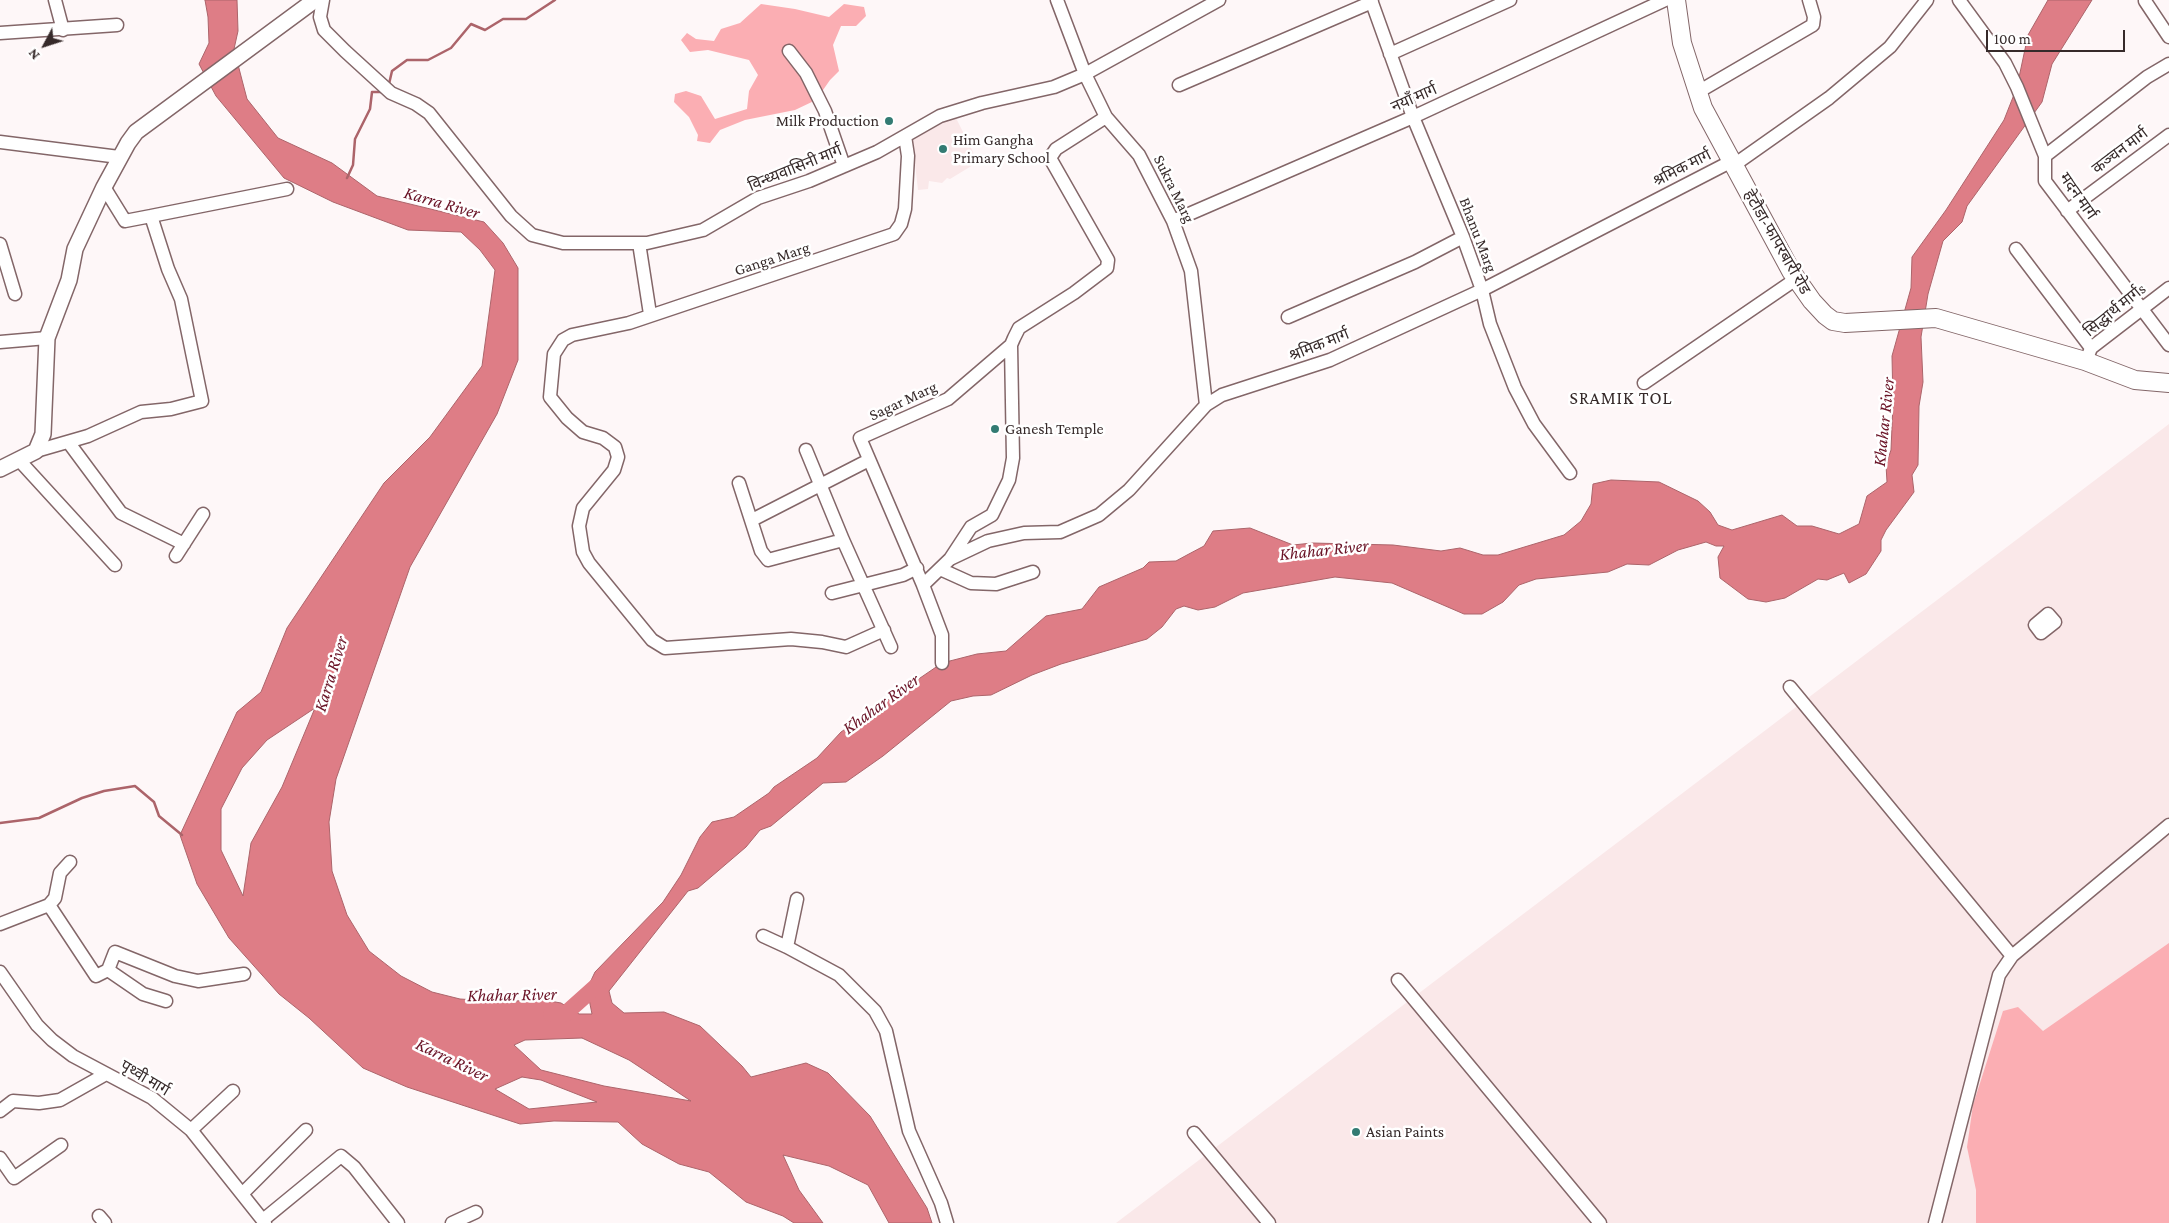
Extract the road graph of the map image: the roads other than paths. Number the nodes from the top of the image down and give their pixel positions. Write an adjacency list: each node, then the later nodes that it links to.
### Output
1 (55, 0): 14 (street)
2 (1219, 0): 20 (street, विन्ध्यवासिनी मार्ग)
3 (1510, 0): 18 (street)
4 (1666, 0): 24 (street, नयाँ मार्ग)
5 (1676, 0): 22 (highway, हेटौडा-फापरबारी रोड)
6 (1809, 0): 22 (street)
7 (1928, 0): 30 (street, श्रमिक मार्ग)
8 (1959, 0): 28 (street, मदन मार्ग)
9 (316, 1): 29 (main road); 38 (street, विन्ध्यवासिनी मार्ग)
10 (1372, 1): 18 (street, Bhanu Marg); 21 (street)
11 (2145, 1): 16 (street)
12 (1063, 2): 20 (street, Sukra Marg)
13 (117, 25): 14 (street)
14 (63, 30): 15 (street)
15 (0, 33)
16 (2169, 37)
17 (789, 51): 31 (street)
18 (1390, 54): 24 (street, Bhanu Marg)
19 (2169, 64): 28 (street)
20 (1085, 74): 23 (street, Sukra Marg); 26 (street, विन्ध्यवासिनी मार्ग)
21 (1179, 86)
22 (1698, 92): 30 (highway, हेटौडा-फापरबारी रोड)
23 (1106, 117): 36 (street, Sukra Marg); 50 (street)
24 (1414, 117): 36 (street, नयाँ मार्ग); 37 (street, Bhanu Marg)
25 (2169, 135): 34 (street, कञ्चन मार्ग)
26 (905, 136): 31 (street, विन्ध्यवासिनी मार्ग); 46 (street, Ganga Marg)
27 (0, 142): 29 (street)
28 (2045, 156): 34 (street, मदन मार्ग)
29 (119, 157): 32 (main road)
30 (1733, 163): 41 (highway, हेटौडा-फापरबारी रोड); 43 (street, श्रमिक मार्ग)
31 (844, 166): 38 (street, विन्ध्यवासिनी मार्ग)
32 (104, 186): 35 (street); 48 (main road)
33 (287, 189): 35 (street)
34 (2067, 211): 45 (street, मदन मार्ग)
35 (151, 216): 56 (street)
36 (1173, 221): 55 (street, Sukra Marg)
37 (1463, 237): 43 (street, Bhanu Marg); 47 (street)
38 (638, 243): 46 (street)
39 (0, 244): 44 (street)
40 (2016, 249): 52 (street)
41 (1796, 279): 52 (highway, हेटौडा-फापरबारी रोड); 53 (street)
42 (2169, 288): 45 (street, सिद्धार्थ मार्गs)
43 (1482, 290): 55 (street, श्रमिक मार्ग); 62 (street, Bhanu Marg)
44 (14, 294)
45 (2141, 309): 51 (street, मदन मार्ग); 52 (street, सिद्धार्थ मार्गs)
46 (650, 314): 78 (street, Ganga Marg)
47 (1288, 317)
48 (47, 338): 49 (street); 58 (main road)
49 (0, 342)
50 (1011, 345): 60 (street, Sagar Marg); 70 (street)
51 (2169, 345)
52 (2088, 355): 54 (highway, हेटौडा-फापरबारी रोड)
53 (1644, 382)
54 (2169, 383)
55 (1206, 406): 70 (street, श्रमिक मार्ग)
56 (69, 443): 58 (street); 68 (street)
57 (806, 450): 64 (street)
58 (36, 451): 59 (main road)
59 (18, 459): 61 (main road); 71 (street)
60 (869, 460): 64 (street); 72 (street, Sagar Marg)
61 (0, 469)
62 (1570, 473)
63 (738, 483): 66 (street)
64 (820, 484): 66 (street); 67 (street)
65 (203, 514): 68 (street)
66 (752, 520): 67 (street)
67 (843, 540): 75 (street)
68 (184, 544): 69 (street)
69 (176, 556)
70 (950, 559): 73 (street, श्रमिक मार्ग)
71 (115, 565)
72 (917, 568): 75 (street); 76 (street, Sagar Marg)
73 (940, 568): 74 (street); 76 (street, श्रमिक मार्ग)
74 (1033, 572)
75 (864, 585): 77 (street); 78 (street)
76 (924, 585): 80 (street, Sagar Marg)
77 (832, 592)
78 (884, 630): 79 (street)
79 (892, 647)
80 (942, 663)
81 (1790, 687): 89 (street)
82 (2169, 825): 89 (street)
83 (70, 862): 85 (street)
84 (797, 899): 88 (street)
85 (49, 905): 86 (street); 90 (street)
86 (0, 924)
87 (763, 936): 88 (street)
88 (787, 947): 108 (street)
89 (2012, 956): 111 (street)
90 (108, 970): 92 (street); 94 (street)
91 (0, 972): 95 (street, पृथ्वी मार्ग)
92 (244, 974)
93 (1398, 980): 110 (street)
94 (166, 1001)
95 (106, 1074): 97 (street); 98 (street, पृथ्वी मार्ग)
96 (233, 1091): 98 (street)
97 (0, 1111)
98 (191, 1130): 103 (street, पृथ्वी मार्ग)
99 (306, 1130): 103 (street)
100 (1194, 1133): 109 (street)
101 (61, 1145): 102 (street)
102 (0, 1158)
103 (242, 1194): 105 (street, पृथ्वी मार्ग)
104 (476, 1212): 107 (street)
105 (264, 1222): 106 (street)
106 (398, 1223)
107 (452, 1223)
108 (947, 1223)
109 (1269, 1223)
110 (1600, 1223)
111 (1935, 1223)

